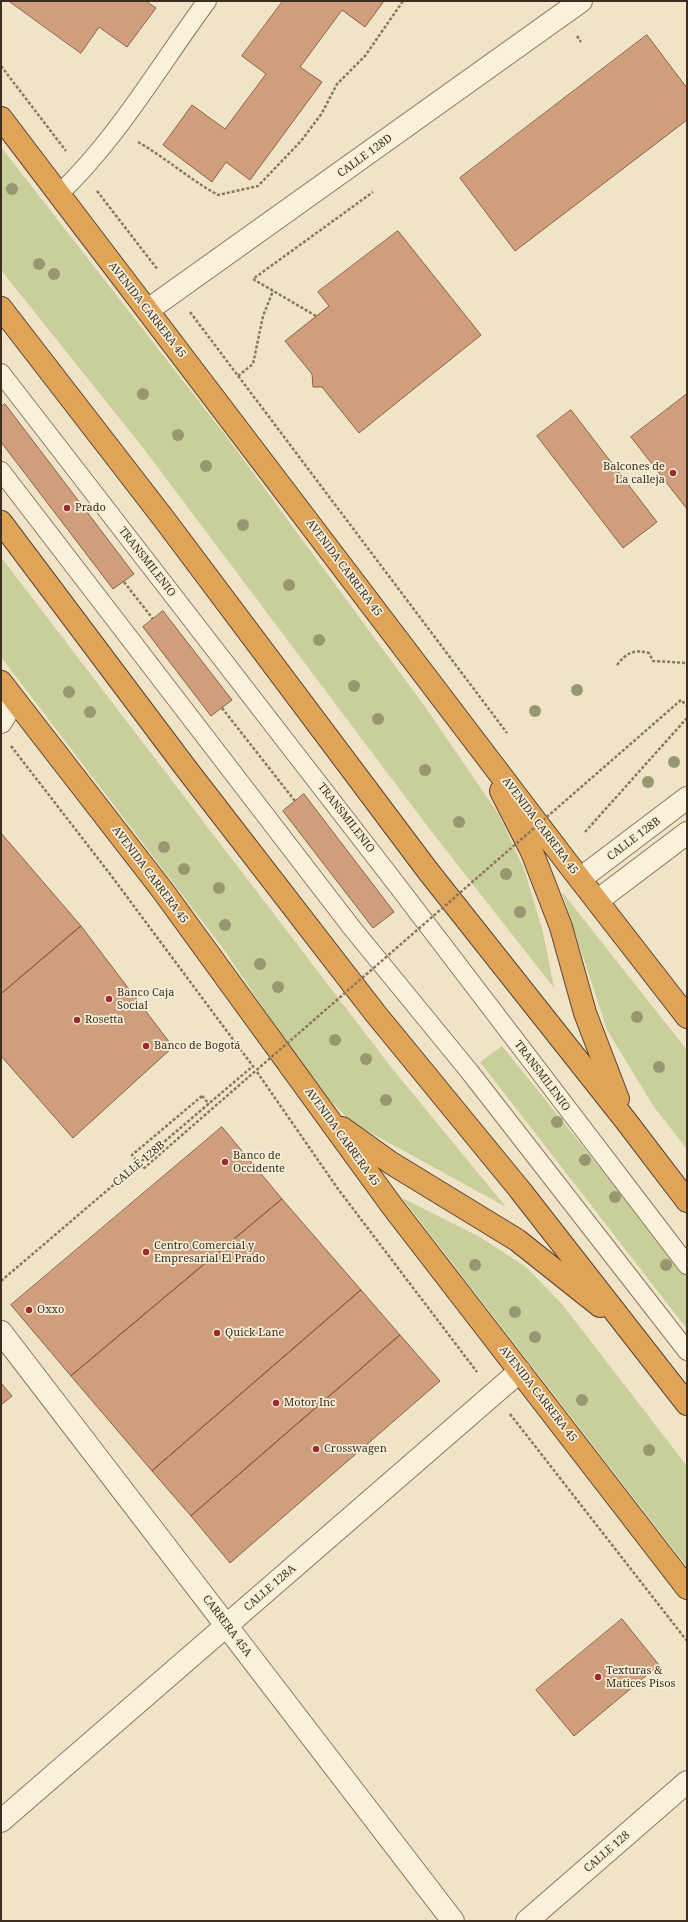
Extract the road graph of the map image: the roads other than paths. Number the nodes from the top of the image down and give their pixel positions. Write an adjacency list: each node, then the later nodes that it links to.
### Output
1 (207, 1): 4 (lane)
2 (581, 1): 6 (street, CALLE 128D)
3 (1, 118): 4 (highway, AVENIDA CARRERA 45)
4 (59, 194): 6 (highway, AVENIDA CARRERA 45)
5 (1, 308): 20 (highway)
6 (148, 310): 13 (highway, AVENIDA CARRERA 45)
7 (1, 373): 22 (lane, TRANSMILENIO)
8 (1, 472): 25 (lane)
9 (1, 522): 23 (highway)
10 (1, 682): 11 (highway, AVENIDA CARRERA 45)
11 (14, 700): 12 (street); 19 (highway, AVENIDA CARRERA 45)
12 (1, 722)
13 (479, 746): 16 (highway, AVENIDA CARRERA 45); 20 (highway)
14 (687, 798): 16 (street, CALLE 128B)
15 (687, 833): 17 (street)
16 (580, 879): 17 (highway, AVENIDA CARRERA 45)
17 (597, 901): 18 (highway, AVENIDA CARRERA 45)
18 (687, 1017)
19 (328, 1118): 23 (highway); 26 (highway, AVENIDA CARRERA 45)
20 (626, 1121): 21 (highway)
21 (687, 1201)
22 (687, 1265)
23 (629, 1329): 27 (highway)
24 (1, 1332): 29 (street, CARRERA 45A)
25 (687, 1352)
26 (520, 1371): 28 (highway, AVENIDA CARRERA 45); 29 (street, CALLE 128A)
27 (687, 1404)
28 (687, 1588)
29 (227, 1626): 31 (street, CALLE 128A); 32 (street, CARRERA 45A)
30 (687, 1782): 33 (street, CALLE 128)
31 (1, 1821)
32 (452, 1921)
33 (527, 1921)

